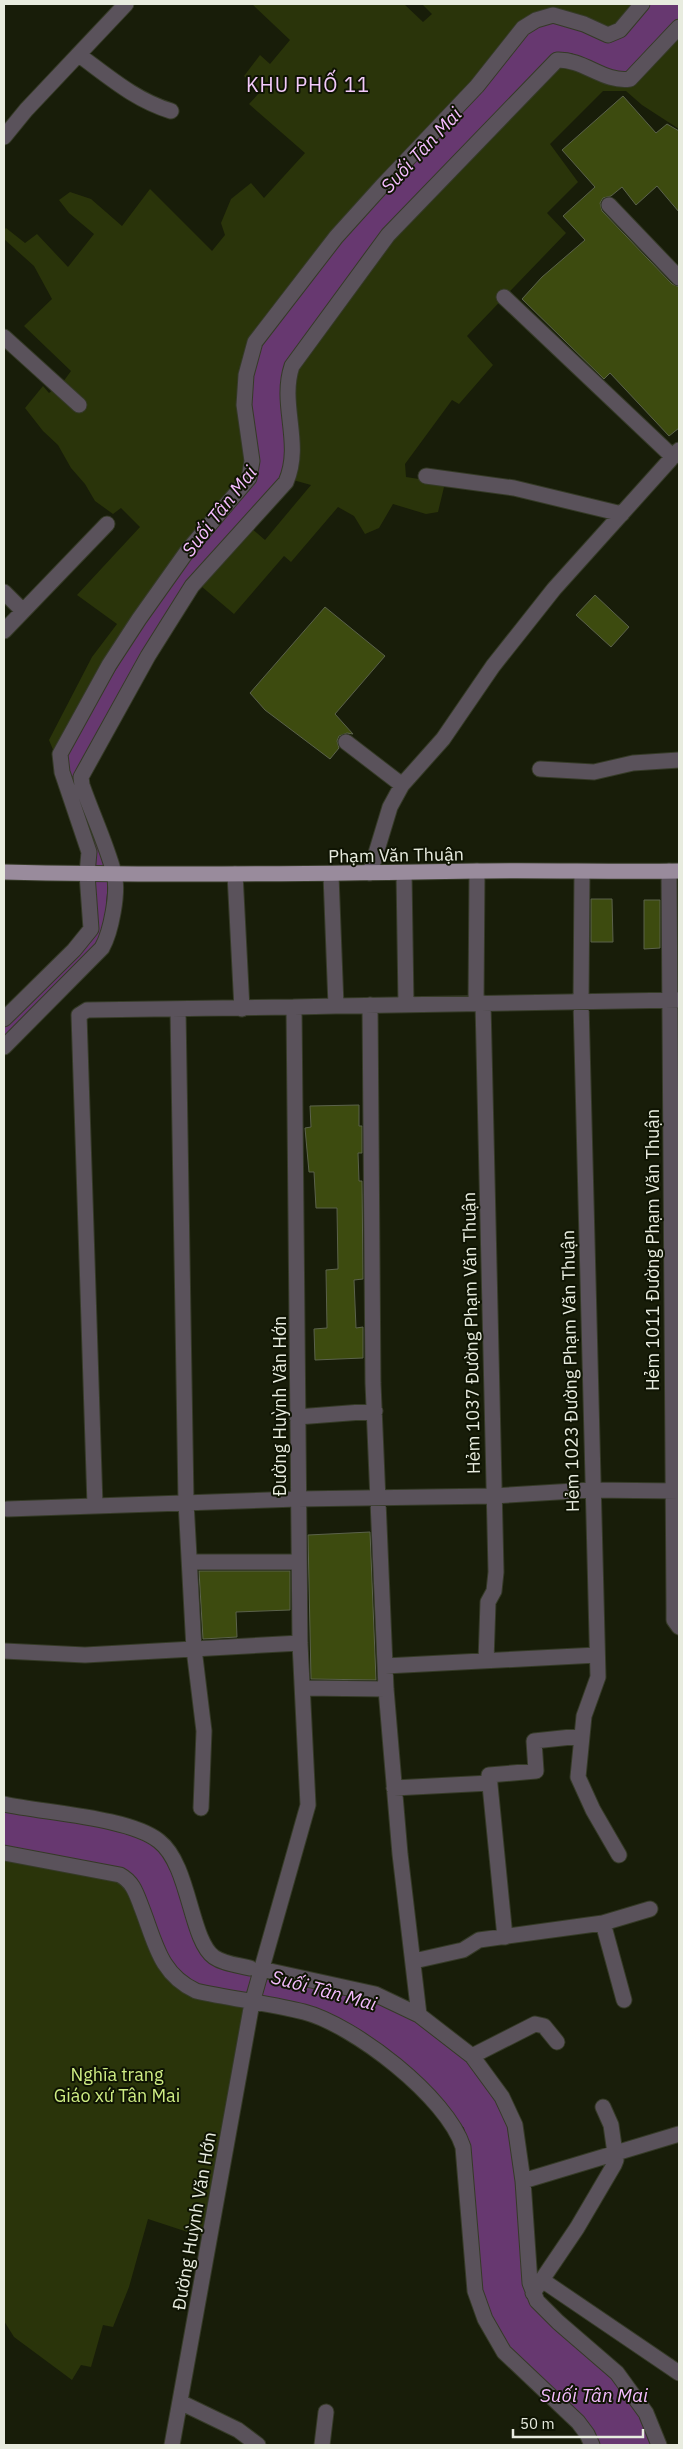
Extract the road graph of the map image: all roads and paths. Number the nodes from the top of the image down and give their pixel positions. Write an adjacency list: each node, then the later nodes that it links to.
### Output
1 (126, 4): 4 (street)
2 (642, 4): 29 (street)
3 (679, 27): 31 (street)
4 (79, 55): 5 (street); 6 (street)
5 (172, 111)
6 (4, 137)
7 (609, 205): 8 (street)
8 (679, 278)
9 (504, 297): 12 (street)
10 (4, 337): 11 (street)
11 (79, 405)
12 (676, 454): 14 (street)
13 (426, 476): 14 (street)
14 (622, 514): 22 (street)
15 (107, 524): 17 (street)
16 (4, 592): 17 (street)
17 (23, 611): 18 (street)
18 (4, 631)
19 (346, 742): 22 (street)
20 (679, 760): 21 (street)
21 (540, 769)
22 (402, 785): 27 (street)
23 (477, 871): 26 (main road, Phạm Văn Thuận); 28 (main road, Phạm Văn Thuận); 35 (street, Hẻm 1037 Đường Phạm Văn Thuận)
24 (674, 871): 26 (main road, Phạm Văn Thuận); 33 (street, Hẻm 1011 Đường Phạm Văn Thuận)
25 (4, 872): 29 (main road, Phạm Văn Thuận)
26 (582, 872): 34 (street, Hẻm 1023 Đường Phạm Văn Thuận)
27 (370, 873): 28 (main road, Phạm Văn Thuận); 32 (main road, Phạm Văn Thuận)
28 (404, 873): 36 (street)
29 (87, 874): 31 (main road, Phạm Văn Thuận); 42 (street)
30 (235, 874): 31 (main road, Phạm Văn Thuận); 32 (main road, Phạm Văn Thuận); 40 (street)
31 (114, 875): 43 (street)
32 (331, 875): 37 (street)
33 (674, 1000): 34 (street); 47 (street, Hẻm 1011 Đường Phạm Văn Thuận)
34 (581, 1002): 35 (street); 46 (street, Hẻm 1023 Đường Phạm Văn Thuận)
35 (479, 1003): 36 (street); 48 (street, Hẻm 1037 Đường Phạm Văn Thuận)
36 (406, 1005): 38 (street)
37 (336, 1006): 38 (street); 39 (street)
38 (370, 1006): 44 (street)
39 (294, 1007): 40 (street); 45 (street, Đường Huỳnh Văn Hớn)
40 (242, 1009): 41 (street)
41 (178, 1010): 51 (street); 52 (street)
42 (4, 1019)
43 (4, 1047)
44 (375, 1411): 45 (street); 49 (street)
45 (297, 1417): 50 (street, Đường Huỳnh Văn Hớn)
46 (591, 1490): 47 (street); 48 (street); 60 (street, Hẻm 1023 Đường Phạm Văn Thuận)
47 (676, 1491): 56 (street, Hẻm 1011 Đường Phạm Văn Thuận)
48 (493, 1496): 49 (street); 61 (street, Hẻm 1037 Đường Phạm Văn Thuận)
49 (379, 1498): 50 (street); 62 (street)
50 (298, 1499): 51 (street); 55 (street, Đường Huỳnh Văn Hớn)
51 (186, 1502): 52 (street); 54 (street)
52 (95, 1505): 53 (street)
53 (7, 1509)
54 (190, 1562): 55 (street); 58 (street)
55 (298, 1562): 57 (street, Đường Huỳnh Văn Hớn)
56 (679, 1628)
57 (300, 1643): 58 (street); 63 (street, Đường Huỳnh Văn Hớn)
58 (194, 1648): 59 (street); 69 (street)
59 (4, 1651)
60 (597, 1655): 61 (street); 65 (street, Hẻm 1023 Đường Phạm Văn Thuận)
61 (486, 1661): 62 (street)
62 (385, 1666): 64 (street)
63 (302, 1688): 64 (street); 76 (street, Đường Huỳnh Văn Hớn)
64 (386, 1690): 67 (street)
65 (581, 1736): 66 (street); 71 (street, Hẻm 1023 Đường Phạm Văn Thuận)
66 (490, 1783): 67 (street); 74 (street)
67 (394, 1788): 75 (street)
68 (4, 1804): 76 (street)
69 (201, 1808)
70 (4, 1853): 78 (street)
71 (619, 1855)
72 (650, 1909): 73 (street)
73 (603, 1923): 74 (street); 77 (street)
74 (505, 1937): 75 (street)
75 (414, 1961): 79 (street)
76 (256, 1968): 78 (street, Đường Huỳnh Văn Hớn); 79 (street)
77 (624, 2000)
78 (252, 2003): 89 (street, Đường Huỳnh Văn Hớn); 94 (street)
79 (419, 2015): 81 (street)
80 (556, 2042): 81 (street)
81 (472, 2056): 85 (street)
82 (604, 2107): 84 (street)
83 (679, 2134): 84 (street)
84 (614, 2153): 85 (street); 86 (street)
85 (522, 2181): 87 (street)
86 (542, 2280): 87 (street); 88 (street)
87 (533, 2293): 95 (street)
88 (679, 2373)
89 (180, 2402): 91 (street, Đường Huỳnh Văn Hớn); 92 (street)
90 (326, 2412): 93 (street)
91 (172, 2445)
92 (258, 2445)
93 (322, 2445)
94 (592, 2445)
95 (660, 2445)

